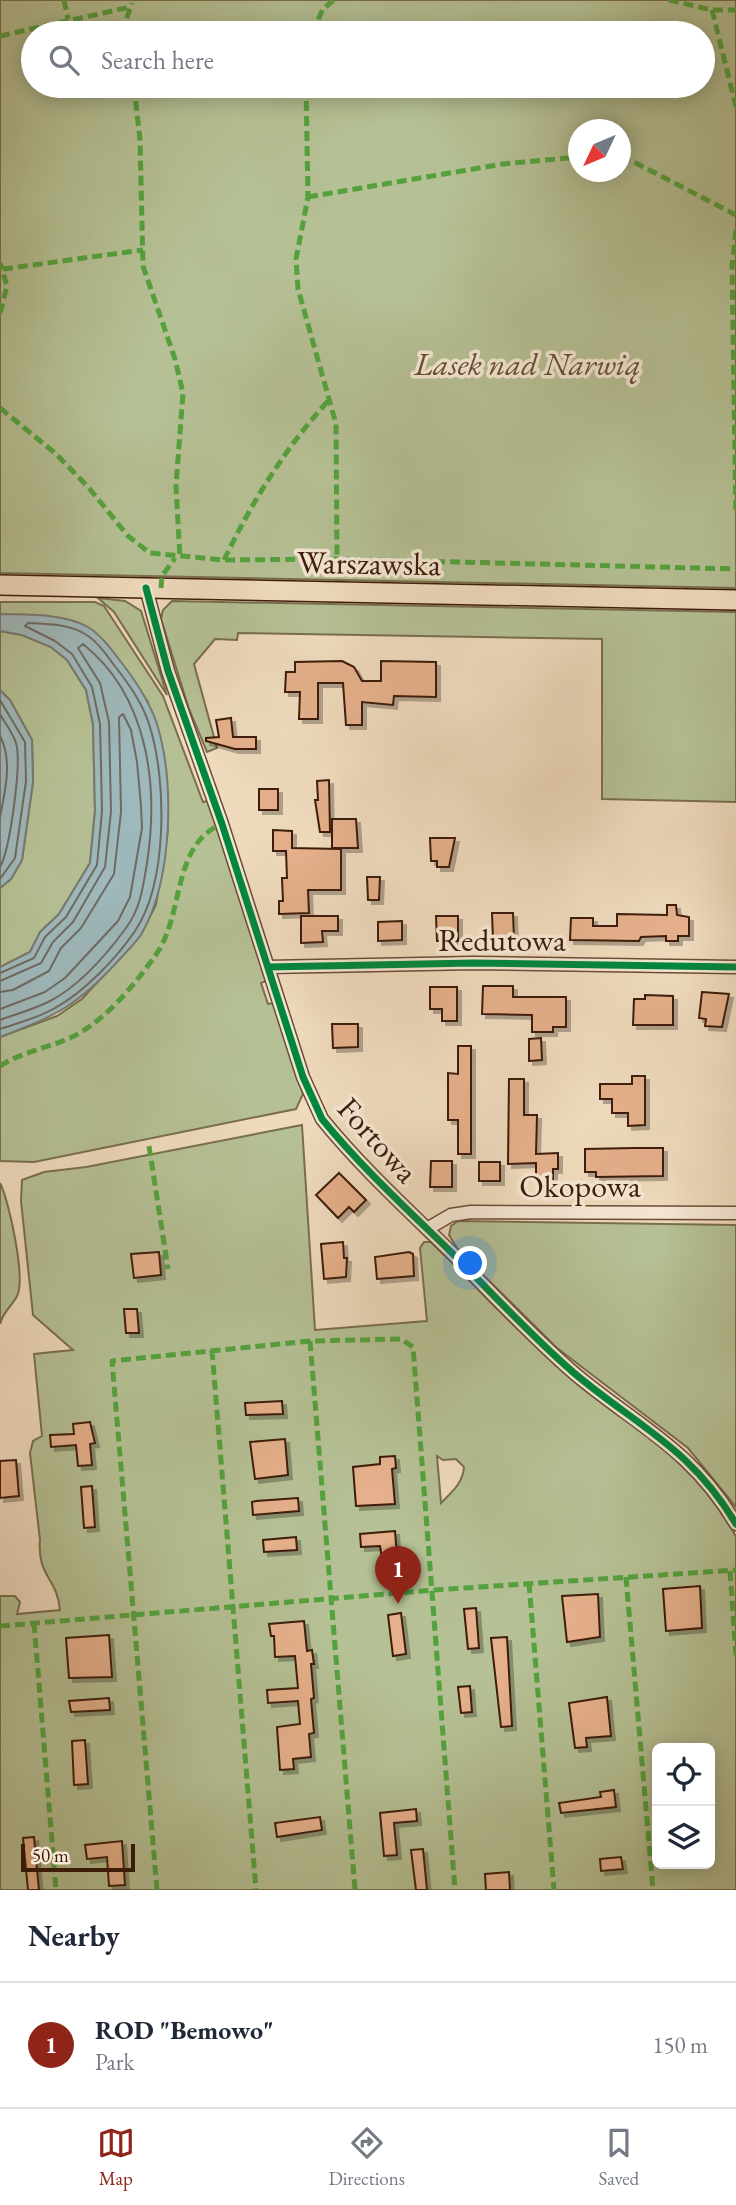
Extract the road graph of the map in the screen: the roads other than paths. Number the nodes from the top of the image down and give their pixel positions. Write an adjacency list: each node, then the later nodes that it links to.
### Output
1 (0, 585): 2 (main road, Warszawska)
2 (146, 588): 3 (main road, Warszawska); 4 (street, Fortowa)
3 (736, 600)
4 (268, 967): 5 (street, Redutowa); 7 (street, Fortowa)
5 (736, 967)
6 (736, 1213): 7 (street, Okopowa)
7 (427, 1228): 8 (street, Fortowa)
8 (736, 1524)

